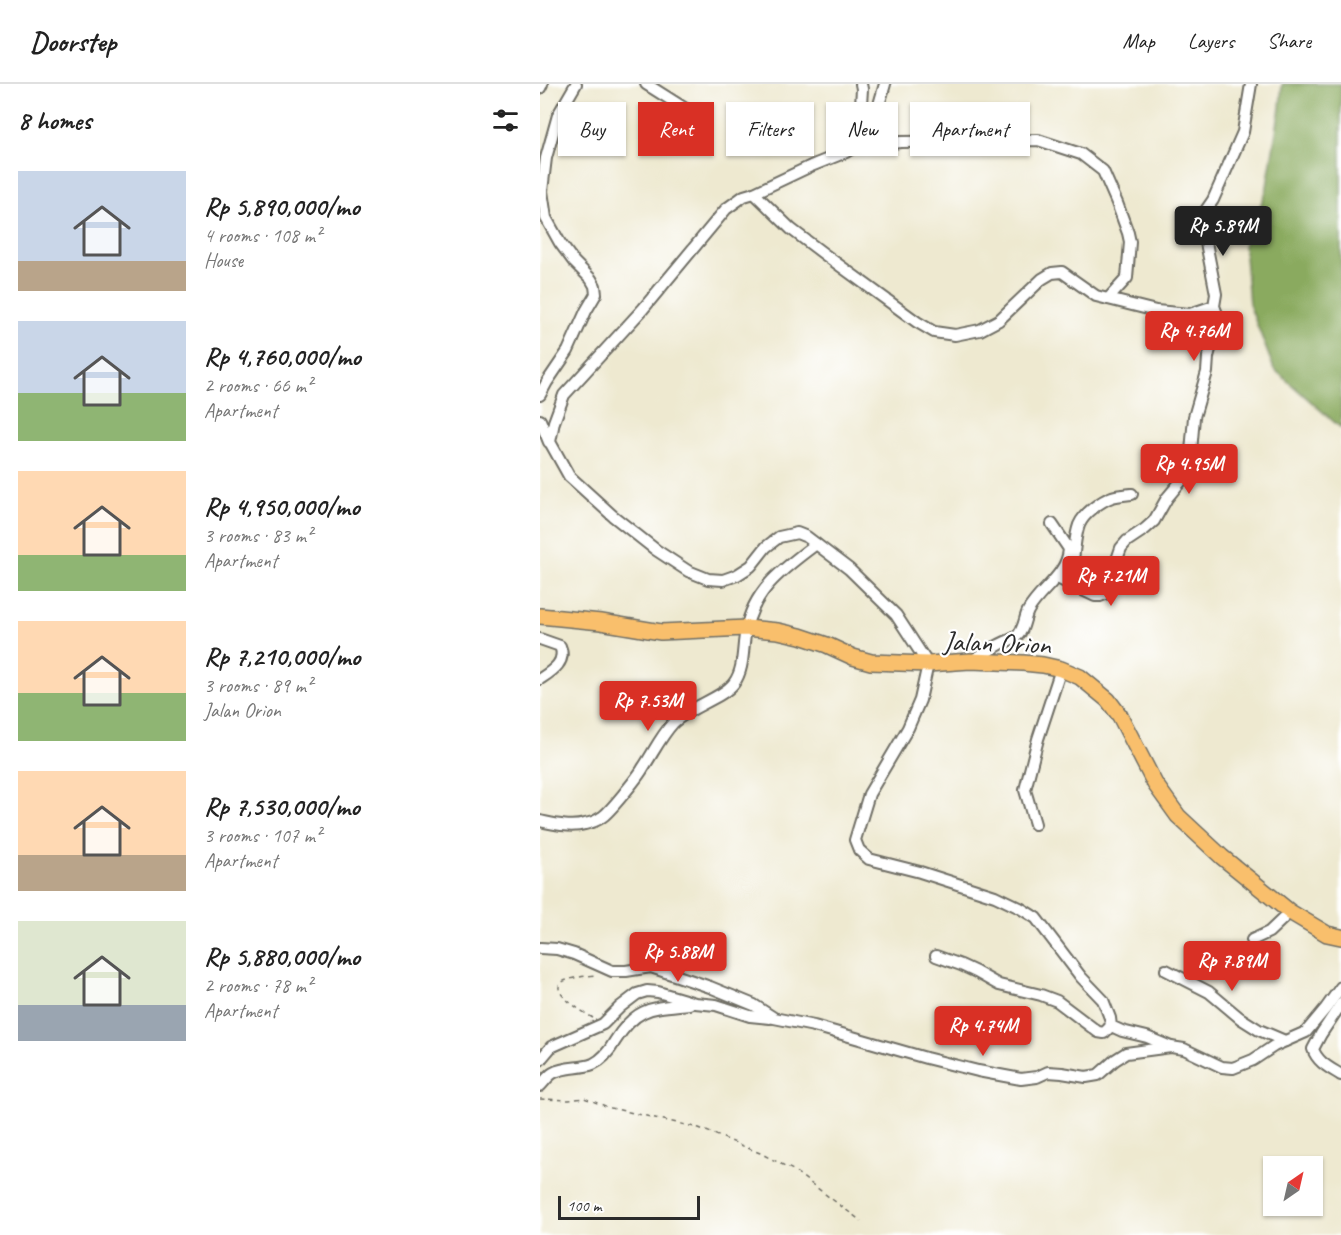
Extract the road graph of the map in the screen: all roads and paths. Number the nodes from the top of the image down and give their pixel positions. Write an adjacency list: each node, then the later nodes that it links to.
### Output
1 (576, 84): 14 (street)
2 (646, 84): 6 (street)
3 (861, 84): 7 (street)
4 (885, 84): 8 (street)
5 (1251, 84): 13 (street)
6 (675, 102)
7 (861, 102)
8 (880, 102)
9 (898, 142): 12 (street)
10 (836, 156): 11 (street)
11 (754, 193): 12 (street); 16 (street)
12 (1108, 299): 13 (street)
13 (1214, 306): 20 (street)
14 (540, 395)
15 (540, 420): 16 (street)
16 (550, 442): 19 (street)
17 (1132, 494): 20 (street)
18 (1052, 524): 20 (street)
19 (816, 544): 22 (street); 25 (street)
20 (1059, 574): 24 (street)
21 (540, 616): 22 (highway, Jalan Orion)
22 (746, 628): 25 (highway, Jalan Orion); 28 (street)
23 (540, 639): 27 (street)
24 (970, 662): 25 (highway, Jalan Orion); 26 (highway, Jalan Orion)
25 (928, 664): 43 (street)
26 (1061, 669): 29 (street); 30 (highway, Jalan Orion)
27 (540, 679)
28 (540, 821)
29 (1035, 824)
30 (1290, 912): 31 (highway, Jalan Orion); 32 (street)
31 (1341, 937)
32 (1252, 940)
33 (540, 948): 36 (street)
34 (936, 956): 43 (street)
35 (1166, 970): 44 (street)
36 (612, 971): 41 (street); 42 (path)
37 (1341, 987): 44 (street)
38 (695, 1003): 40 (street); 41 (street); 46 (street)
39 (1341, 1004): 48 (street)
40 (612, 1015): 42 (street); 46 (street)
41 (774, 1018): 45 (street)
42 (603, 1024): 47 (street)
43 (1111, 1026): 45 (street)
44 (1285, 1041): 45 (street)
45 (1171, 1047)
46 (611, 1048): 49 (street)
47 (540, 1060)
48 (1341, 1075)
49 (540, 1086)
50 (540, 1099): 51 (path)
51 (861, 1221)

